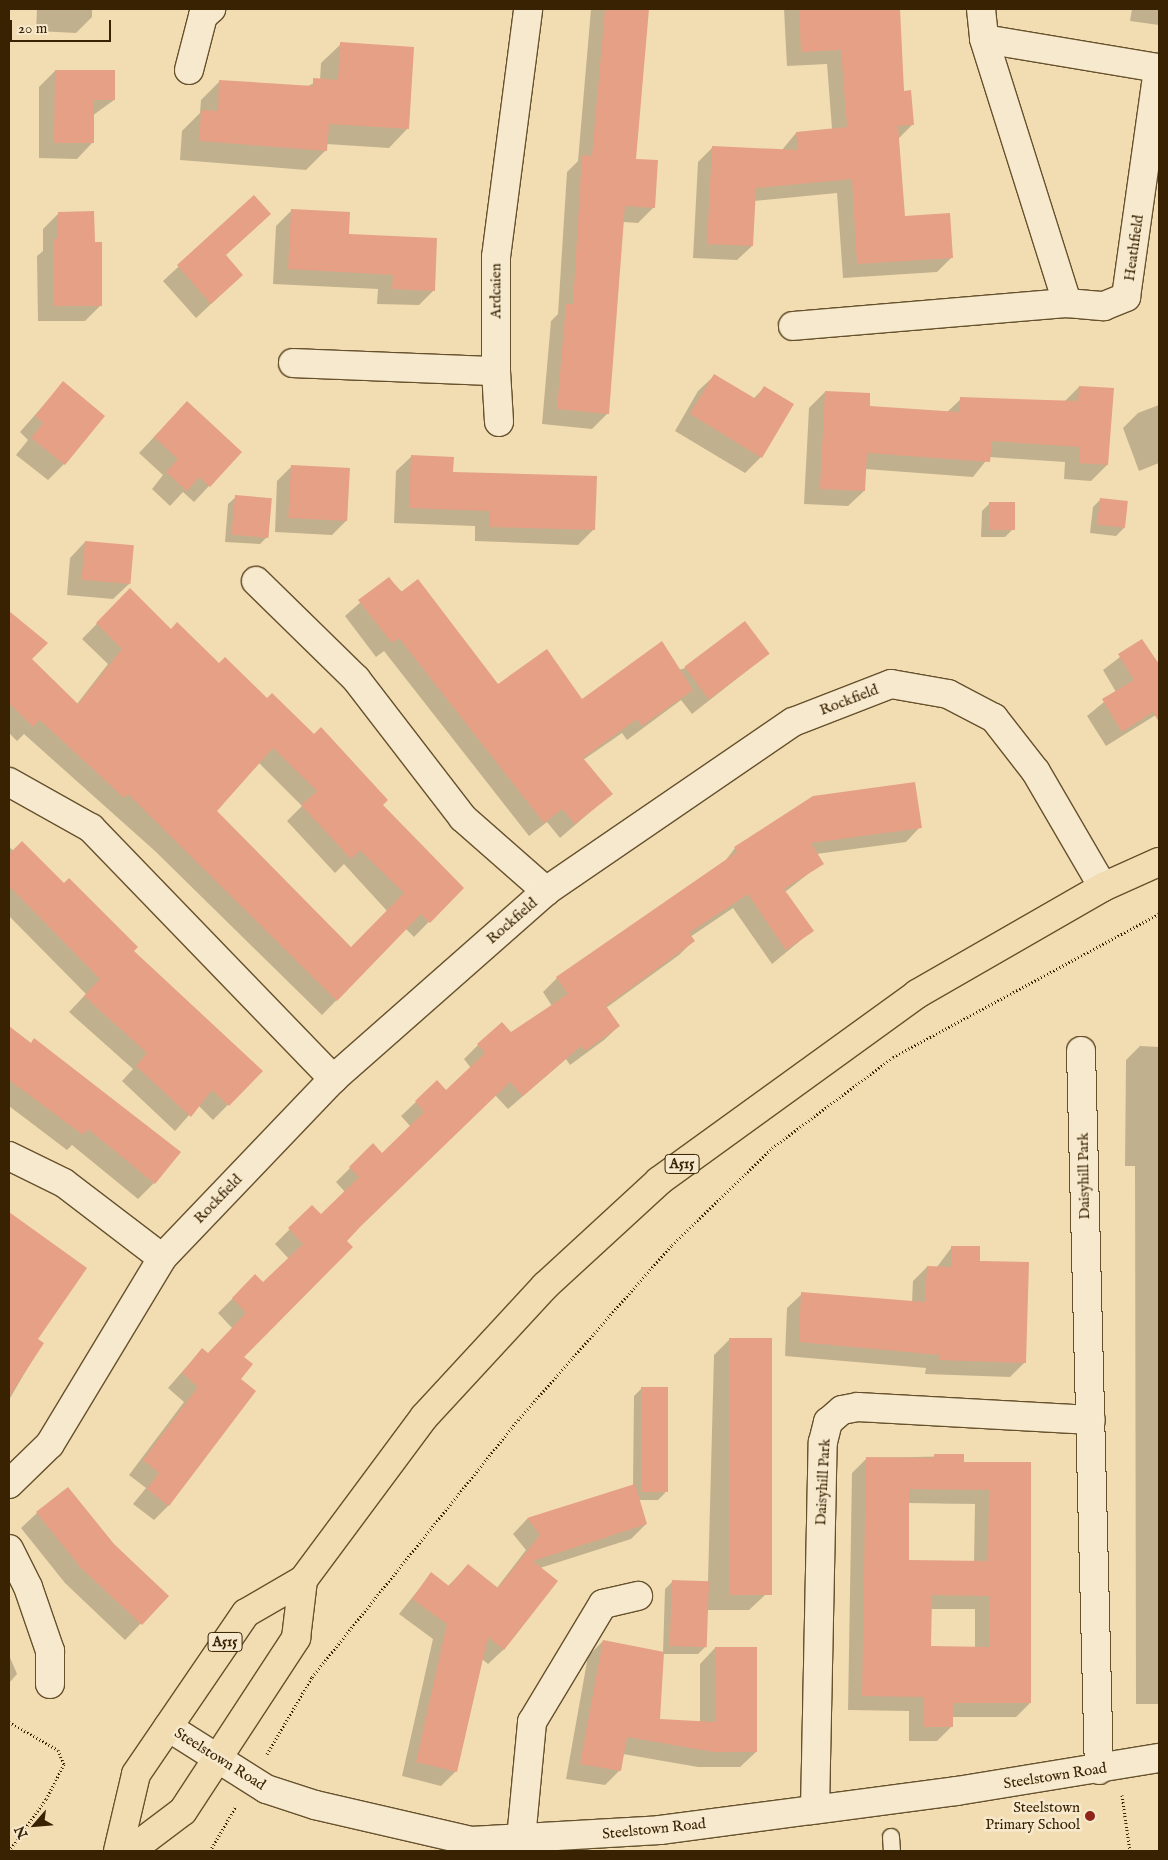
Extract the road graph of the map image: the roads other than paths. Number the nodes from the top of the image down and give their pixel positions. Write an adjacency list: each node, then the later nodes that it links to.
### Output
1 (212, 9): 5 (street)
2 (528, 9): 9 (street, Ardcaien)
3 (981, 9): 4 (street)
4 (984, 39): 6 (street); 6 (street, Heathfield)
5 (189, 70)
6 (1067, 303): 7 (street)
7 (793, 326)
8 (293, 364): 9 (street)
9 (496, 371): 10 (street, Ardcaien)
10 (499, 422)
11 (256, 581): 15 (street)
12 (9, 782): 17 (street)
13 (1159, 862): 14 (highway, A515)
14 (1103, 887): 15 (street, Rockfield); 23 (highway, A515)
15 (546, 891): 17 (street, Rockfield)
16 (1081, 1051): 20 (street, Daisyhill Park)
17 (333, 1078): 19 (street, Rockfield)
18 (9, 1156): 19 (street)
19 (162, 1258): 21 (street, Rockfield)
20 (1091, 1420): 29 (street, Daisyhill Park); 30 (street, Daisyhill Park)
21 (9, 1484)
22 (9, 1548): 25 (street)
23 (303, 1580): 26 (highway, A515); 27 (highway, A515)
24 (638, 1596): 31 (street)
25 (50, 1684)
26 (168, 1727): 27 (street, Steelstown Road); 33 (highway, A515)
27 (216, 1758): 32 (street, Steelstown Road); 34 (highway, A515)
28 (1159, 1758): 29 (street, Steelstown Road)
29 (1108, 1768): 30 (street, Steelstown Road)
30 (814, 1809): 31 (street, Steelstown Road)
31 (521, 1840): 32 (street, Steelstown Road)
32 (434, 1843)
33 (118, 1851)
34 (130, 1851)

